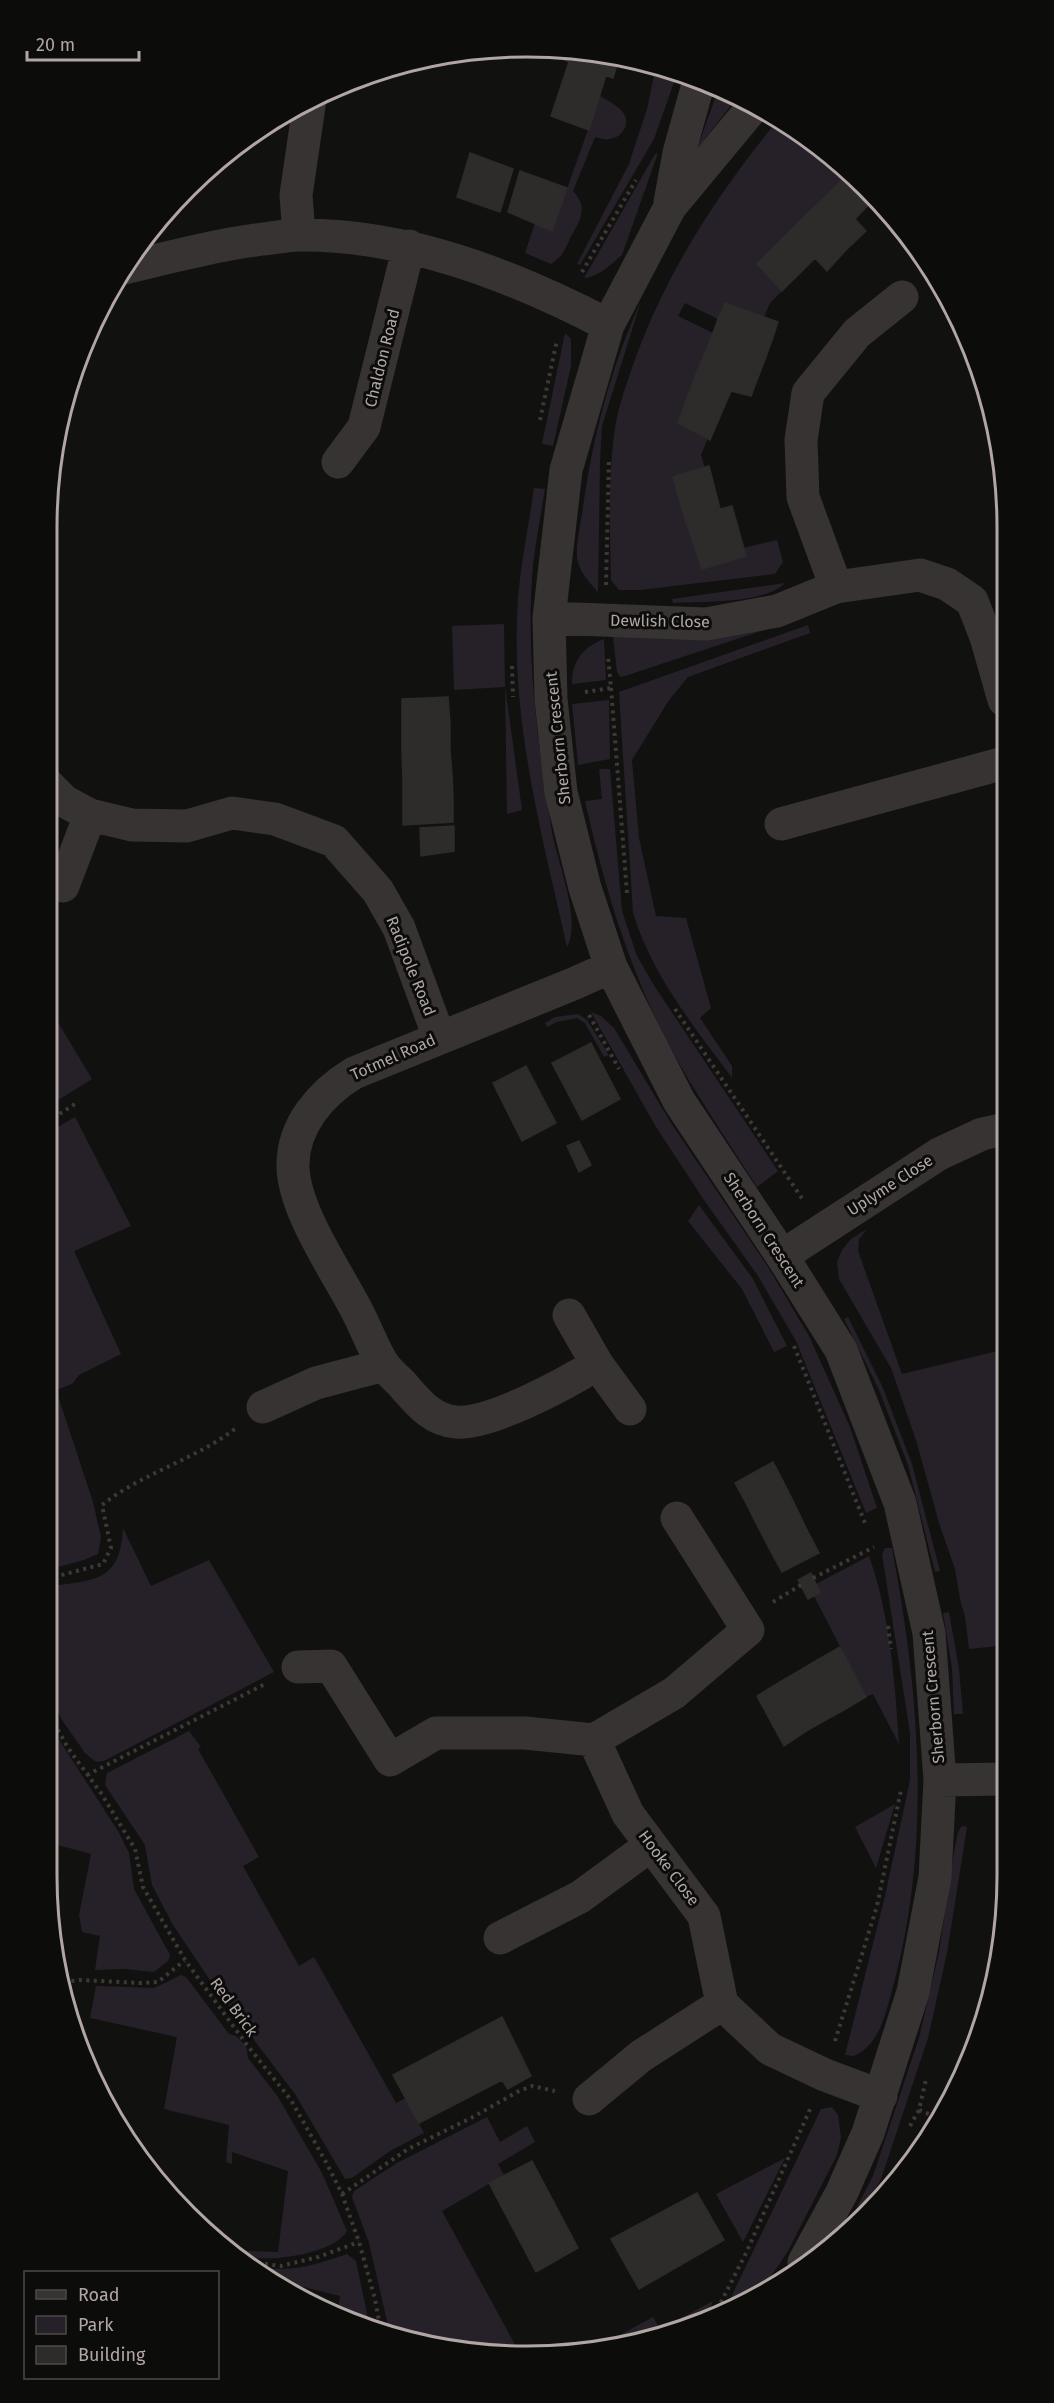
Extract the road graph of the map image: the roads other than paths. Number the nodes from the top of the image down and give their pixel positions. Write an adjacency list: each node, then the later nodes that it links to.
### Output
1 (697, 89): 4 (street, Sherborn Crescent)
2 (308, 111): 5 (street)
3 (748, 112): 4 (street, Sherborn Crescent)
4 (670, 207): 9 (street, Sherborn Crescent)
5 (299, 235): 6 (street); 7 (street)
6 (409, 246): 9 (street); 10 (street, Chaldon Road)
7 (137, 265)
8 (902, 297): 11 (street)
9 (608, 325): 12 (street, Sherborn Crescent)
10 (338, 462)
11 (836, 587): 12 (street, Dewlish Close); 13 (street, Dewlish Close)
12 (549, 618): 19 (street, Sherborn Crescent)
13 (997, 676)
14 (997, 765): 17 (street)
15 (57, 794): 16 (street, Radipole Road)
16 (90, 815): 18 (street); 20 (street, Radipole Road)
17 (781, 824)
18 (63, 886)
19 (611, 967): 20 (street, Totmel Road); 22 (street, Sherborn Crescent)
20 (439, 1037): 25 (street, Totmel Road)
21 (997, 1131): 22 (street, Uplyme Close)
22 (782, 1256): 32 (street, Sherborn Crescent)
23 (569, 1315): 24 (street)
24 (597, 1364): 25 (street, Totmel Road); 27 (street)
25 (384, 1365): 26 (street)
26 (263, 1407)
27 (630, 1409)
28 (677, 1518): 30 (street)
29 (298, 1667): 30 (street)
30 (594, 1740): 33 (street, Hooke Close)
31 (997, 1779): 32 (street)
32 (940, 1780): 36 (street, Sherborn Crescent)
33 (651, 1845): 34 (street); 35 (street, Hooke Close)
34 (500, 1938)
35 (722, 2004): 36 (street); 37 (street)
36 (881, 2096): 38 (street, Sherborn Crescent)
37 (589, 2099)
38 (810, 2251)

